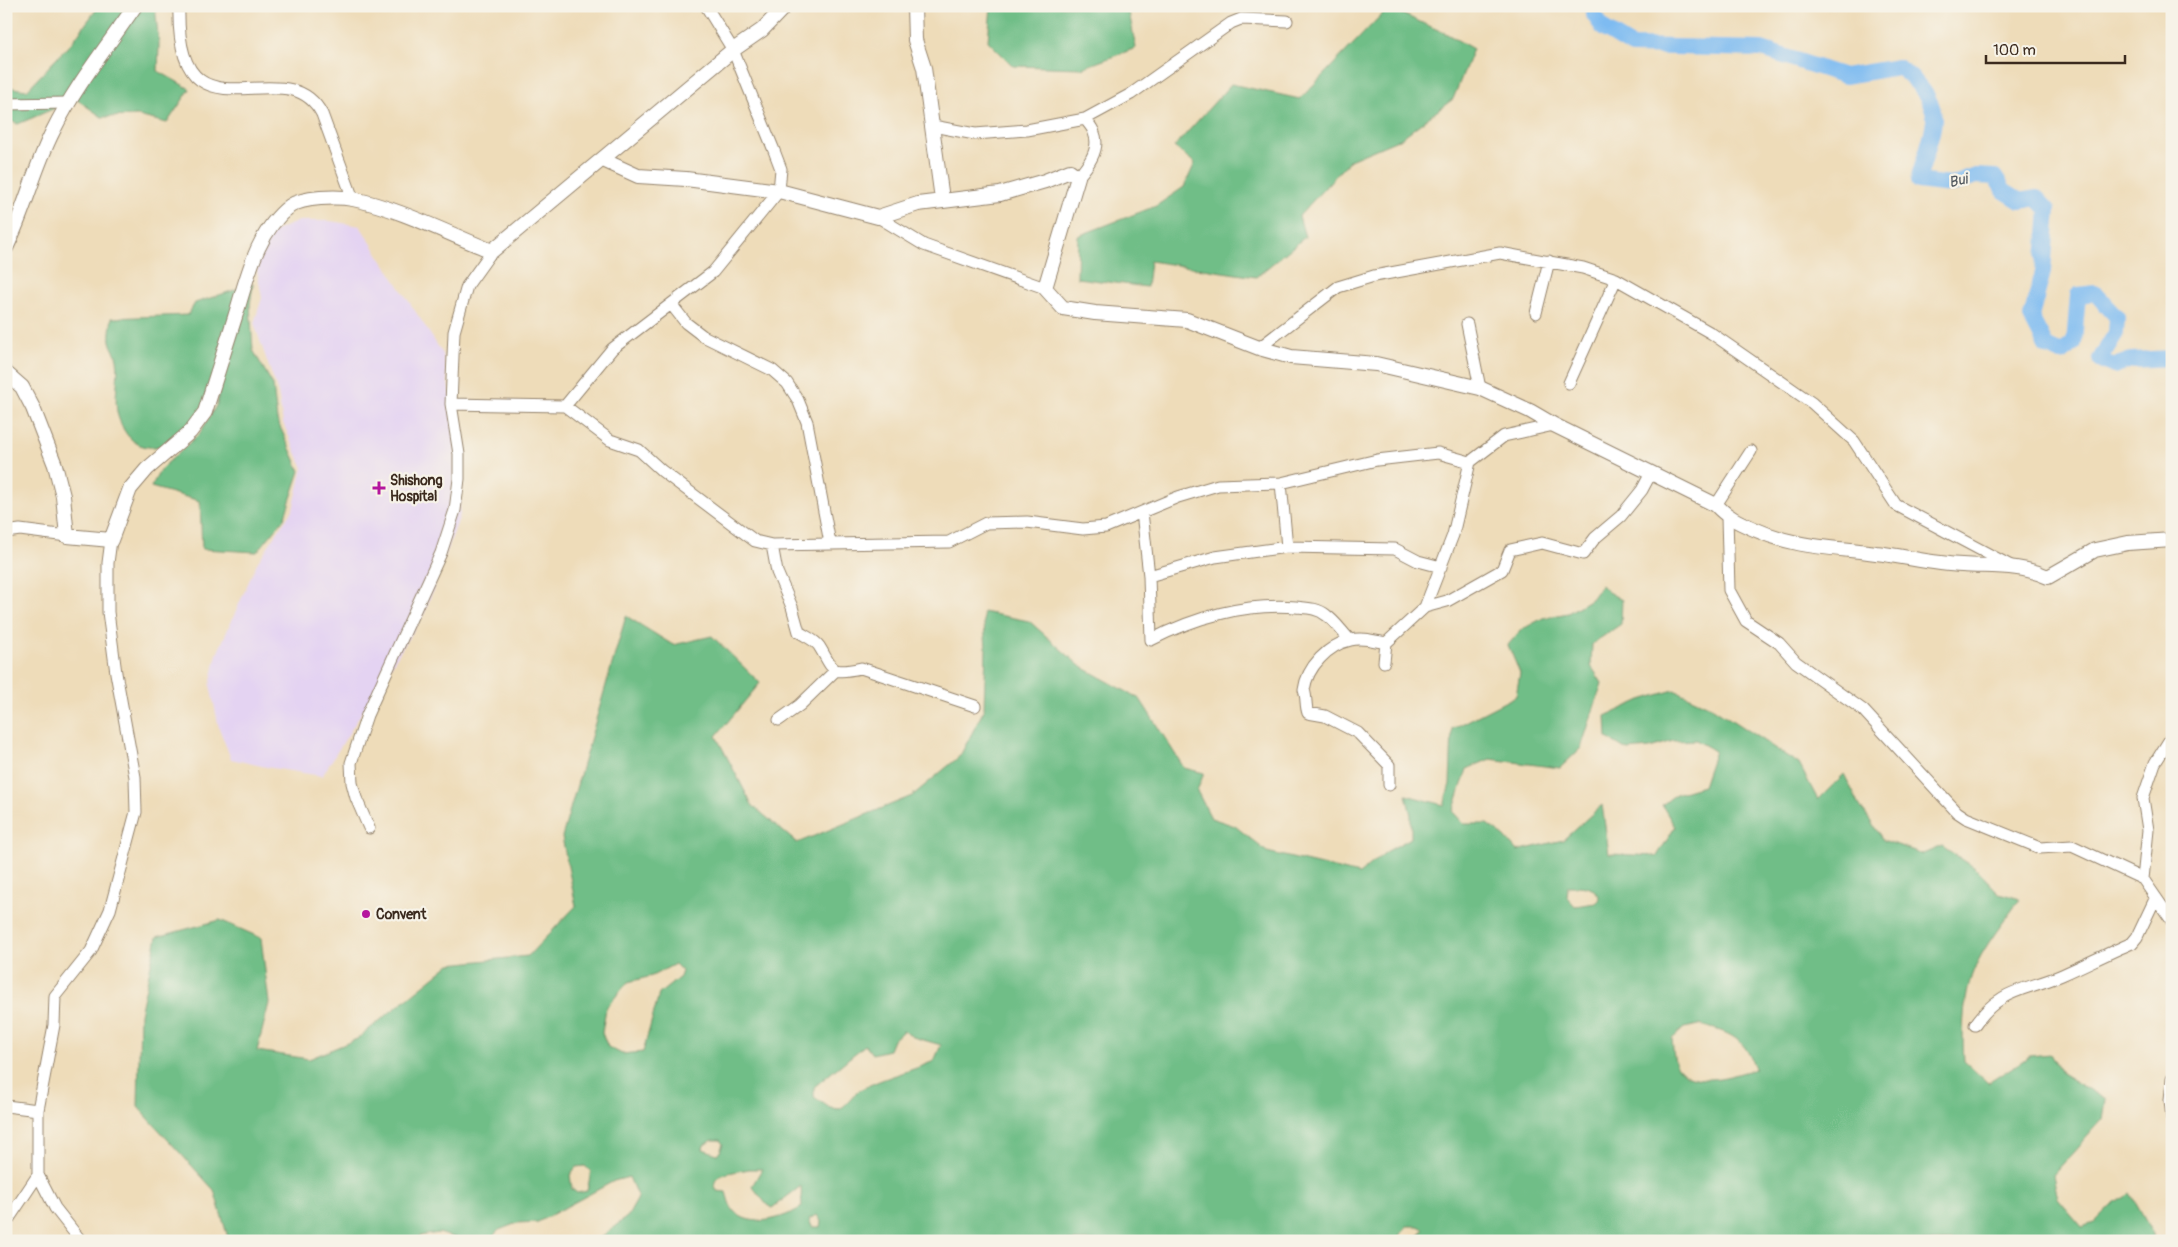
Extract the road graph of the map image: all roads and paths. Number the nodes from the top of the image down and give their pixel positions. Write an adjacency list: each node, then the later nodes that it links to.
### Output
1 (135, 6): 8 (street)
2 (179, 6): 15 (street)
3 (706, 6): 7 (street)
4 (785, 6): 7 (street)
5 (914, 6): 11 (street)
6 (1287, 21): 10 (street)
7 (733, 50): 12 (street); 14 (street)
8 (68, 103): 9 (street); 18 (street)
9 (6, 104)
10 (1085, 119): 11 (street); 13 (street)
11 (933, 126): 16 (street)
12 (603, 160): 14 (street); 19 (street)
13 (1078, 177): 16 (street); 22 (street)
14 (779, 191): 17 (street); 23 (street)
15 (352, 199): 19 (street); 42 (street)
16 (942, 199): 17 (street)
17 (878, 217): 22 (street)
18 (6, 248)
19 (492, 251): 30 (street)
20 (1549, 261): 21 (street); 24 (street); 26 (street)
21 (1616, 279): 28 (street); 47 (street)
22 (1045, 288): 26 (street)
23 (671, 304): 31 (street); 44 (street)
24 (1536, 313)
25 (1467, 324): 29 (street)
26 (1259, 348): 29 (street)
27 (6, 373): 41 (street)
28 (1569, 383)
29 (1480, 388): 32 (street)
30 (451, 404): 31 (street); 59 (street)
31 (565, 406): 45 (street)
32 (1554, 425): 34 (street); 35 (street)
33 (1751, 451): 37 (street)
34 (1470, 462): 36 (street); 48 (street)
35 (1651, 473): 37 (street); 50 (street)
36 (1280, 483): 38 (street); 46 (street)
37 (1716, 505): 39 (street)
38 (1142, 512): 44 (street); 49 (street)
39 (1727, 517): 47 (street); 60 (street)
40 (6, 532): 41 (street)
41 (67, 536): 42 (street)
42 (110, 540): 66 (street)
43 (2172, 540): 47 (street)
44 (830, 543): 45 (street)
45 (772, 545): 54 (street)
46 (1287, 547): 48 (street); 49 (street)
47 (2011, 566)
48 (1442, 567): 50 (street)
49 (1149, 576): 51 (street)
50 (1425, 607): 52 (street)
51 (1350, 640): 52 (street); 58 (street)
52 (1386, 643): 53 (street)
53 (1384, 662)
54 (836, 671): 55 (street); 56 (street)
55 (975, 706)
56 (779, 720)
57 (2172, 736): 60 (street)
58 (1389, 785)
59 (369, 828)
60 (2143, 879): 61 (street)
61 (2155, 899): 62 (street); 63 (street)
62 (2172, 921)
63 (1975, 1024)
64 (2172, 1078): 67 (street)
65 (6, 1106): 66 (street)
66 (38, 1110): 68 (street)
67 (2172, 1118)
68 (38, 1175): 69 (street); 70 (street)
69 (6, 1223)
70 (80, 1241)

